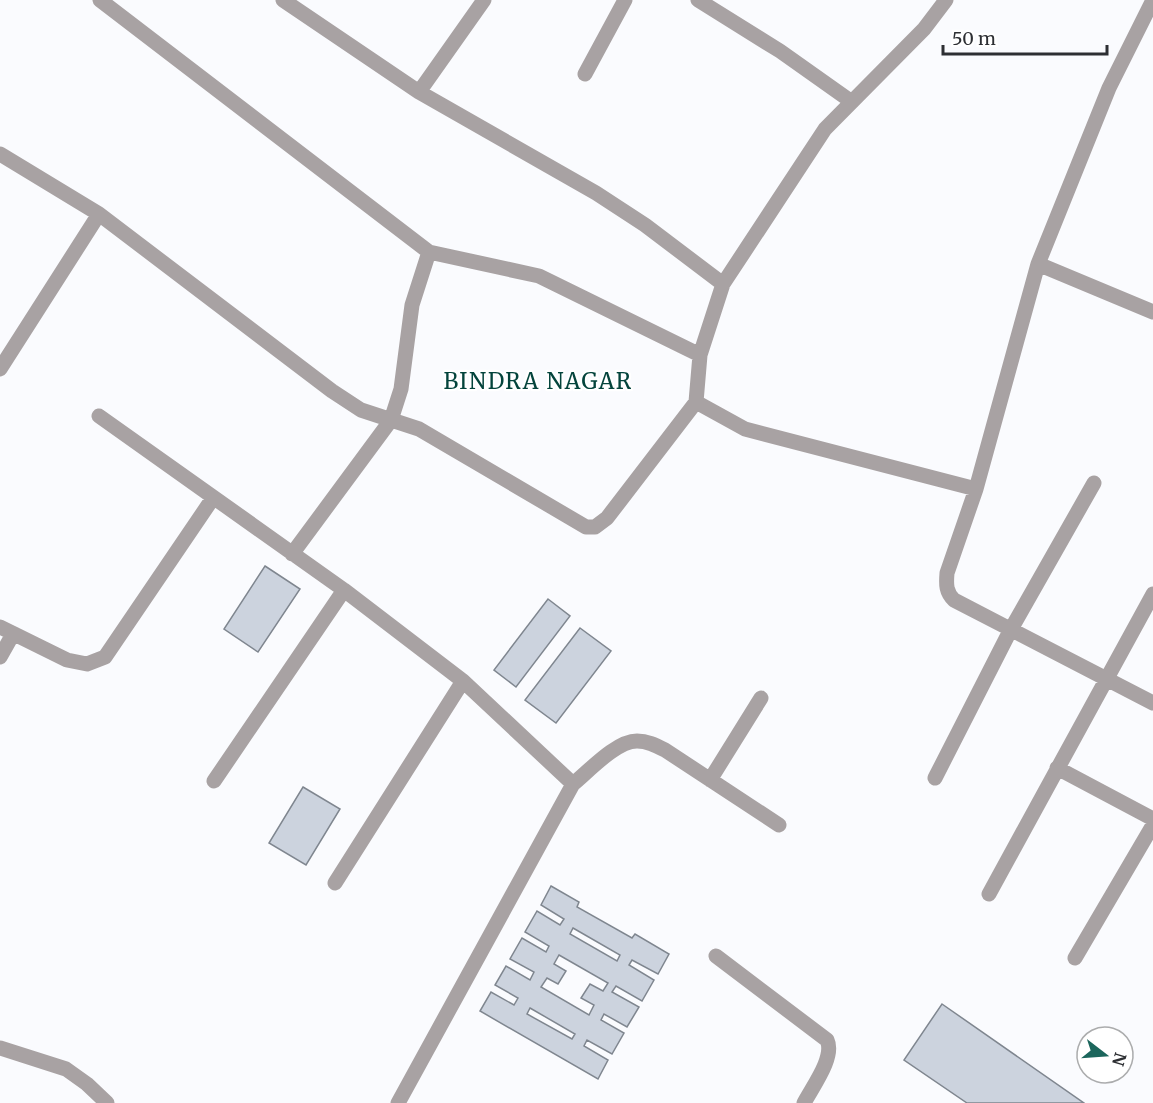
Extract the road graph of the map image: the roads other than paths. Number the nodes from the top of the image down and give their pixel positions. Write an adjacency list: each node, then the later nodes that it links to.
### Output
1 (100, 0): 13 (street)
2 (283, 0): 9 (street)
3 (484, 0): 9 (street)
4 (625, 0): 8 (street)
5 (698, 0): 10 (street)
6 (946, 0): 10 (street)
7 (1153, 0): 14 (street)
8 (585, 74)
9 (419, 92): 15 (street)
10 (852, 102): 15 (street)
11 (0, 154): 12 (street)
12 (99, 214): 18 (street); 21 (street)
13 (429, 252): 17 (street); 21 (street)
14 (1038, 264): 16 (street); 23 (street)
15 (723, 284): 17 (street)
16 (1153, 312)
17 (700, 355): 19 (street)
18 (0, 369)
19 (696, 402): 21 (street); 23 (street)
20 (99, 416): 24 (street)
21 (391, 420): 25 (street)
22 (1094, 483): 29 (street)
23 (976, 489): 29 (street)
24 (213, 498): 25 (street); 28 (street)
25 (292, 554): 26 (street)
26 (344, 590): 32 (street); 38 (street)
27 (1153, 594): 31 (street)
28 (7, 630): 30 (street)
29 (1010, 631): 31 (street); 36 (street)
30 (0, 657)
31 (1105, 679): 34 (street); 35 (street)
32 (463, 681): 39 (street); 43 (street)
33 (761, 698): 37 (street)
34 (1153, 703)
35 (1057, 768): 40 (street); 44 (street)
36 (935, 778)
37 (710, 780): 39 (street); 41 (street)
38 (214, 781)
39 (573, 784): 48 (street)
40 (1153, 819)
41 (779, 825)
42 (1153, 825): 46 (street)
43 (335, 883)
44 (989, 894)
45 (716, 956): 50 (street)
46 (1075, 958)
47 (0, 1048): 49 (street)
48 (405, 1100)
49 (107, 1103)
50 (804, 1103)

